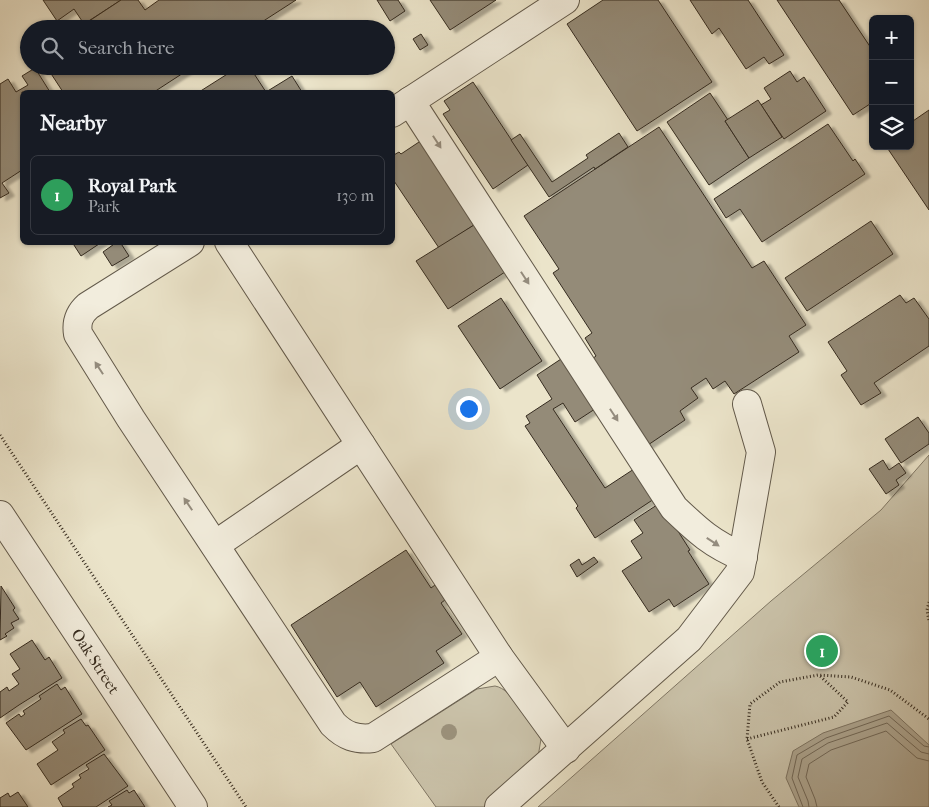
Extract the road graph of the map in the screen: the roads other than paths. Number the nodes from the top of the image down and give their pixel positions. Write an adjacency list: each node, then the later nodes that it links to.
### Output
1 (565, 0): 2 (street)
2 (401, 107): 9 (street, one-way to 9)
3 (185, 245): 8 (street, one-way to 3)
4 (231, 245): 6 (street)
5 (747, 404): 9 (street)
6 (361, 445): 8 (street); 10 (street)
7 (0, 515): 12 (street, Oak Street)
8 (215, 545): 10 (street)
9 (743, 557): 11 (street)
10 (499, 657): 11 (street)
11 (566, 749): 13 (street)
12 (193, 807)
13 (499, 807)

